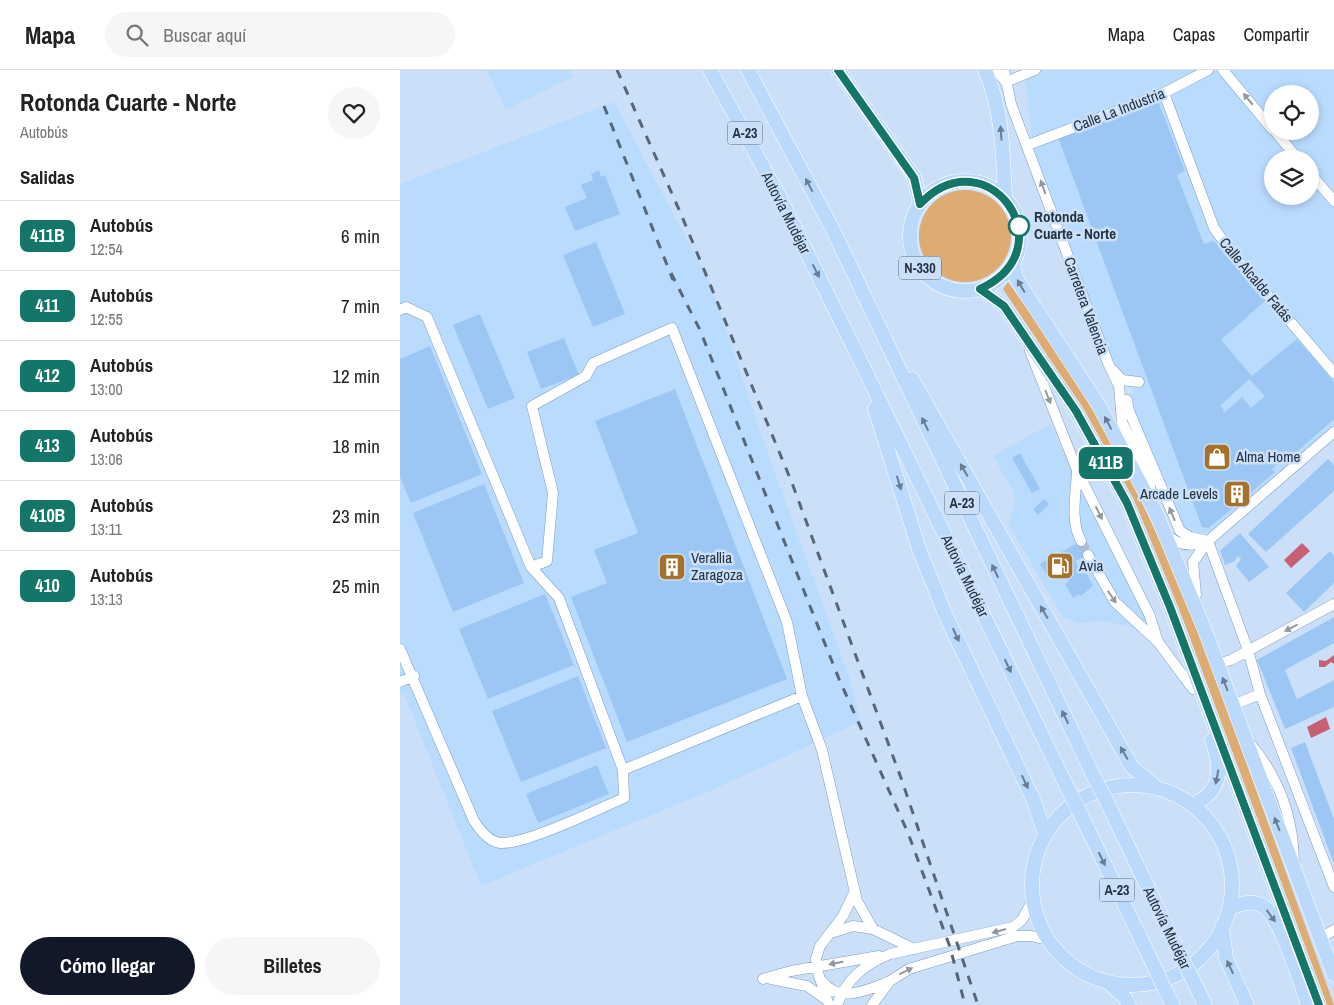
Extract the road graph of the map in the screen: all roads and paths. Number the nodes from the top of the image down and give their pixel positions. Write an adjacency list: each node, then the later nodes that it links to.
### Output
1 (710, 70): 25 (highway, Autovía Mudéjar / A-23, one-way to 25)
2 (748, 70): 20 (highway, Autovía Mudéjar / A-23, one-way to 2)
3 (838, 70): 19 (highway)
4 (985, 70): 17 (highway, N-330, one-way to 4)
5 (996, 70): 10 (street)
6 (1004, 70): 10 (street, Carretera Valencia)
7 (1035, 70): 10 (street)
8 (1208, 70): 11 (street, Calle La Industria)
9 (1223, 70): 12 (street, one-way to 9)
10 (1006, 82): 14 (street, Carretera Valencia)
11 (1164, 93): 14 (street, Calle La Industria); 27 (street, Calle Alcalde Fatás)
12 (1264, 118)
13 (1282, 140): 15 (street)
14 (1028, 145): 26 (street, Carretera Valencia, one-way to 14)
15 (1291, 150)
16 (1319, 184): 18 (street)
17 (1005, 199): 19 (highway, N-330); 21 (highway, N-330)
18 (1334, 201)
19 (920, 204): 22 (highway, N-330)
20 (832, 228): 51 (highway, one-way to 20); 76 (highway, Autovía Mudéjar / A-23, one-way to 20, bridge)
21 (1013, 262): 22 (highway, N-330); 31 (highway, one-way to 21)
22 (980, 289): 24 (highway)
23 (400, 310): 36 (street)
24 (1024, 335): 30 (street, one-way to 30); 40 (highway)
25 (857, 354): 53 (highway, one-way to 53); 75 (highway, Autovía Mudéjar / A-23, one-way to 75, bridge)
26 (1108, 363): 28 (street, Carretera Valencia); 28 (street)
27 (1334, 373)
28 (1123, 395): 31 (street, Carretera Valencia); 34 (street, one-way to 28)
29 (1334, 432): 34 (street)
30 (1077, 470): 33 (street); 39 (street, one-way to 39)
31 (1156, 512): 32 (highway)
32 (1164, 532): 34 (street); 38 (highway)
33 (1080, 541)
34 (1208, 541): 38 (street); 42 (street)
35 (1088, 555): 39 (street, one-way to 39)
36 (531, 567): 48 (street); 50 (street)
37 (1334, 604): 42 (street, one-way to 42)
38 (1204, 628): 43 (highway)
39 (1158, 642): 46 (street)
40 (1185, 647): 46 (highway); 79 (highway)
41 (400, 649): 44 (street)
42 (1248, 650): 43 (street); 47 (street)
43 (1217, 664): 49 (highway, one-way to 43)
44 (414, 676): 45 (street); 50 (street)
45 (400, 682)
46 (1193, 689): 52 (highway, one-way to 52)
47 (1260, 694): 49 (street); 54 (street)
48 (802, 696): 50 (street); 55 (street)
49 (1233, 705): 62 (highway)
50 (623, 770)
51 (1157, 788): 52 (highway); 53 (highway)
52 (1192, 805): 57 (highway)
53 (1045, 834): 56 (highway)
54 (1334, 887)
55 (854, 893): 59 (street); 61 (street)
56 (1033, 900): 63 (highway); 64 (street, one-way to 64)
57 (1229, 908): 58 (highway); 78 (highway, one-way to 78)
58 (1222, 927): 70 (highway); 77 (highway, one-way to 58)
59 (873, 929): 61 (street); 64 (street)
60 (1334, 930): 62 (street)
61 (828, 934): 66 (street)
62 (1320, 938): 67 (highway)
63 (1048, 940): 69 (street, one-way to 63); 70 (highway)
64 (914, 949): 65 (street)
65 (890, 954): 66 (street, one-way to 66); 71 (street)
66 (817, 967): 68 (street); 72 (street)
67 (1334, 975)
68 (820, 978): 71 (street); 72 (street)
69 (890, 981): 71 (street); 73 (street)
70 (1108, 982): 74 (highway)
71 (842, 992): 72 (street)
72 (831, 1003)
73 (872, 1005)
74 (1129, 1005)
75 (1173, 1005)
76 (1205, 1005)
77 (1248, 1005)
78 (1308, 1005)
79 (1319, 1005)

